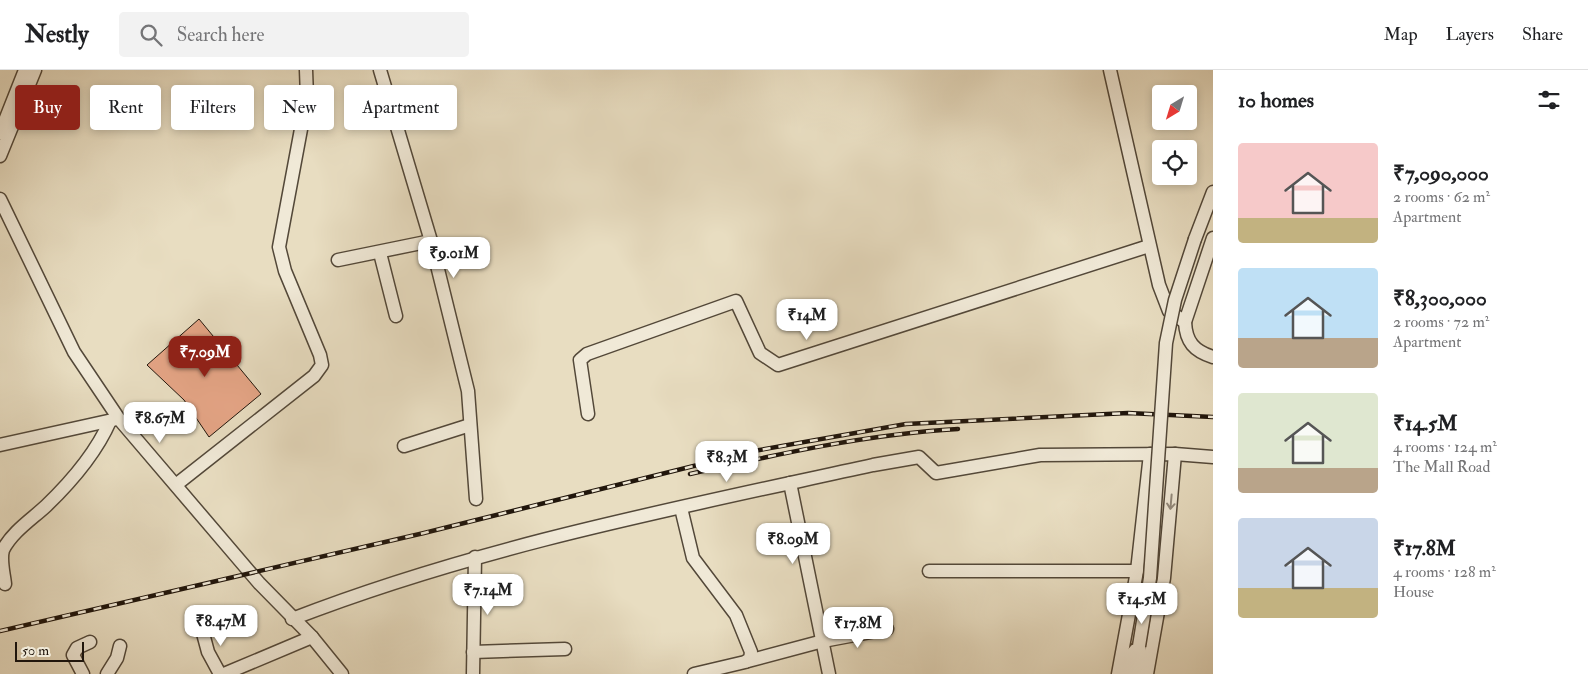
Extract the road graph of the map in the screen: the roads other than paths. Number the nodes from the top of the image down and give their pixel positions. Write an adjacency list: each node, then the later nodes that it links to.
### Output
1 (25, 70): 6 (street)
2 (35, 70): 7 (street)
3 (306, 70): 27 (street)
4 (380, 70): 11 (street)
5 (1110, 70): 12 (street)
6 (0, 133)
7 (0, 156)
8 (1213, 192): 41 (street, bridge)
9 (0, 199): 19 (street)
10 (1213, 238): 16 (street)
11 (431, 241): 13 (street); 20 (street)
12 (1149, 246): 16 (street); 18 (street)
13 (380, 253): 14 (street); 15 (street)
14 (338, 260)
15 (396, 316)
16 (1185, 322): 17 (street)
17 (1213, 357)
18 (588, 414)
19 (115, 420): 21 (street); 27 (street); 33 (street)
20 (470, 425): 22 (street); 28 (street)
21 (0, 445)
22 (404, 446)
23 (1150, 454): 24 (street); 26 (street); 32 (street)
24 (1175, 454): 25 (street); 55 (street, one-way to 55)
25 (1213, 457)
26 (790, 483): 29 (street); 38 (street)
27 (177, 484): 34 (street)
28 (476, 499)
29 (681, 508): 30 (street); 44 (street)
30 (475, 557): 34 (street); 43 (street)
31 (929, 571): 32 (street)
32 (1137, 571): 52 (street)
33 (5, 584)
34 (292, 619): 37 (street)
35 (201, 626): 47 (street)
36 (887, 629): 38 (street)
37 (312, 638): 47 (street); 48 (street)
38 (823, 641): 44 (street); 51 (street)
39 (90, 642): 45 (street)
40 (120, 646): 46 (street)
41 (1139, 646): 53 (street); 54 (street)
42 (565, 649): 43 (street)
43 (473, 652): 49 (street)
44 (748, 661): 50 (street)
45 (83, 674)
46 (107, 674)
47 (222, 674)
48 (342, 674)
49 (473, 674)
50 (694, 674)
51 (830, 674)
52 (1118, 674)
53 (1128, 674)
54 (1138, 674)
55 (1147, 674)

